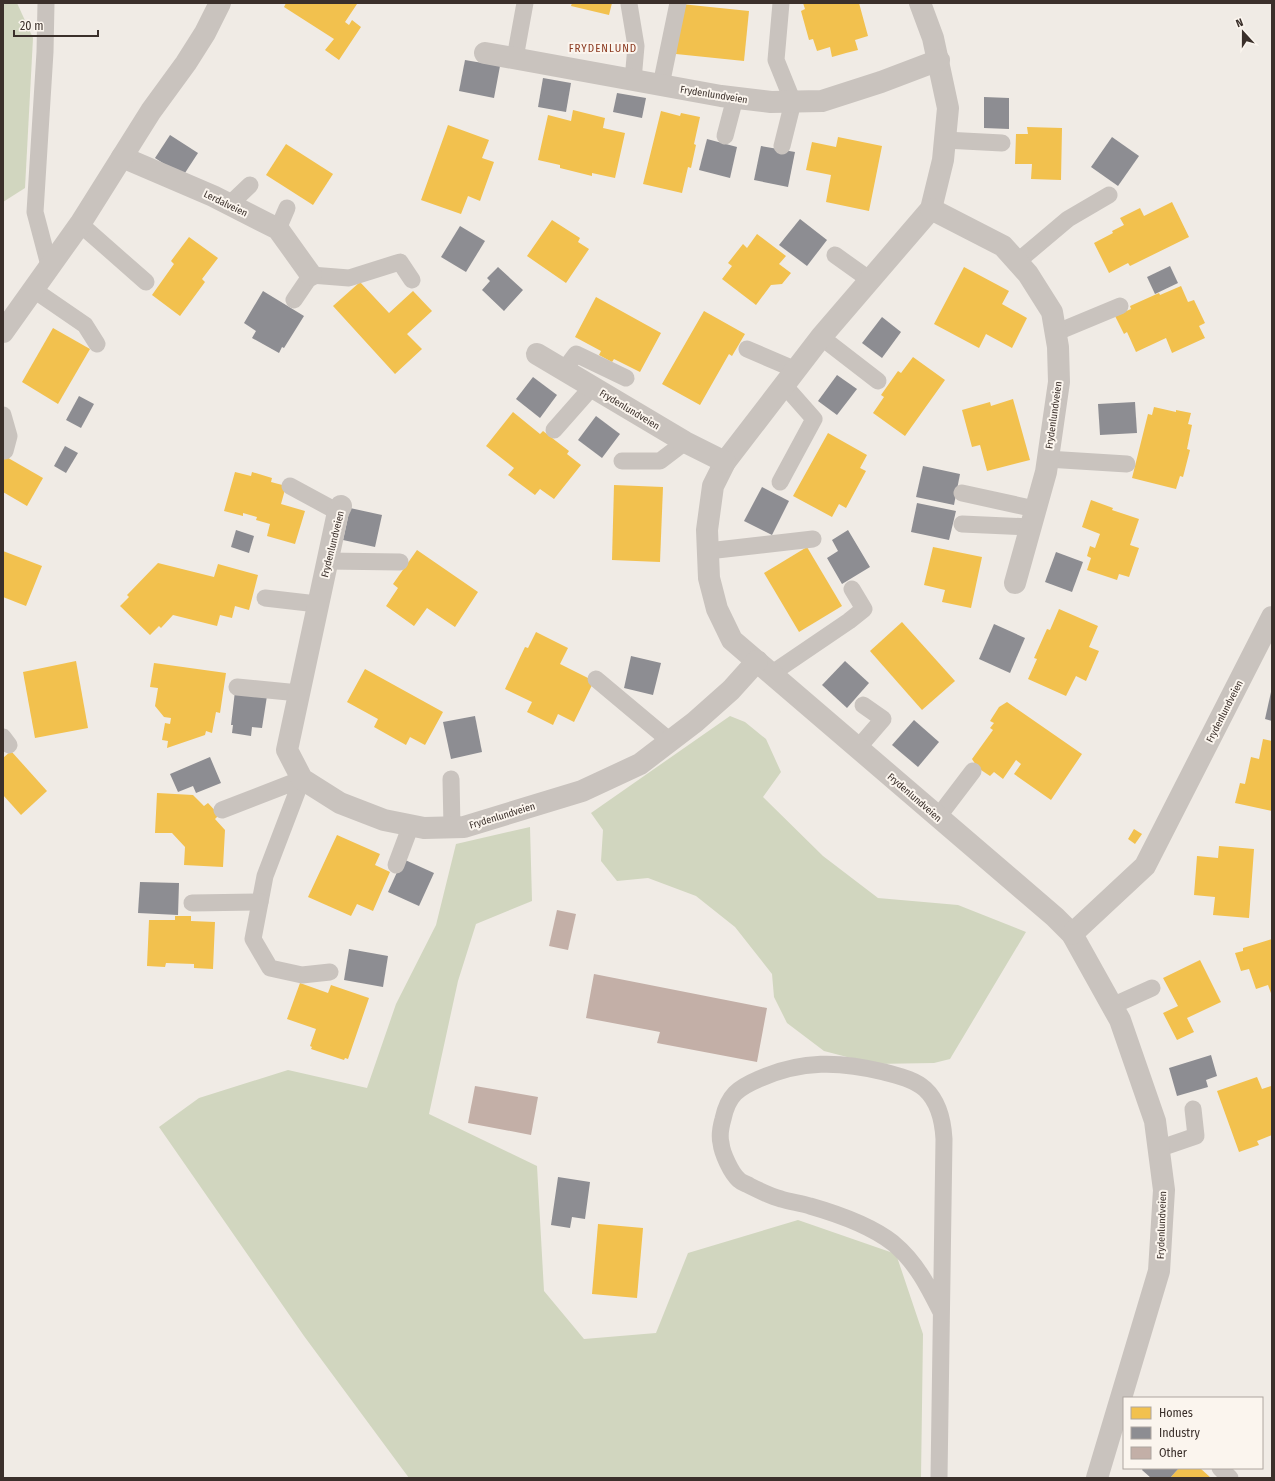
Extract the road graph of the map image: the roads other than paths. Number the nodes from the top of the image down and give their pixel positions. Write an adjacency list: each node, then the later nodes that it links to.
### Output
1 (46, 3): 29 (lane)
2 (220, 3): 19 (street)
3 (525, 3): 9 (lane)
4 (678, 3): 12 (lane)
5 (781, 3): 14 (lane)
6 (920, 3): 10 (street, Frydenlundveien)
7 (629, 4): 11 (lane)
8 (485, 53): 9 (street, Frydenlundveien)
9 (514, 58): 11 (street, Frydenlundveien)
10 (939, 60): 14 (street, Frydenlundveien); 16 (street, Frydenlundveien)
11 (633, 80): 12 (street, Frydenlundveien)
12 (661, 85): 13 (street, Frydenlundveien)
13 (735, 98): 14 (street, Frydenlundveien); 15 (lane)
14 (793, 102): 18 (lane)
15 (725, 136)
16 (945, 140): 17 (lane); 24 (street, Frydenlundveien)
17 (1002, 143)
18 (782, 146)
19 (122, 157): 22 (street, Lerdalveien); 25 (street)
20 (250, 185): 22 (lane)
21 (1109, 195): 28 (lane)
22 (229, 205): 26 (street, Lerdalveien)
23 (287, 208): 26 (lane)
24 (931, 209): 28 (street, Frydenlundveien); 32 (street, Frydenlundveien)
25 (80, 224): 29 (street); 33 (lane)
26 (278, 229): 30 (street, Lerdalveien)
27 (835, 255): 32 (lane)
28 (1017, 262): 38 (street, Frydenlundveien)
29 (50, 269): 34 (street)
30 (311, 275): 31 (lane); 35 (lane)
31 (412, 280)
32 (870, 280): 39 (street, Frydenlundveien)
33 (146, 282)
34 (34, 290): 37 (street); 40 (lane)
35 (294, 300)
36 (1120, 306): 38 (lane)
37 (3, 332)
38 (1055, 333): 52 (street, Frydenlundveien)
39 (821, 337): 44 (street, Frydenlundveien); 46 (lane)
40 (97, 344)
41 (747, 349): 44 (lane)
42 (537, 354): 43 (street, Frydenlundveien)
43 (564, 370): 45 (lane); 47 (street, Frydenlundveien)
44 (790, 377): 54 (street, Frydenlundveien); 56 (lane)
45 (626, 378)
46 (878, 381)
47 (592, 387): 49 (lane); 50 (street, Frydenlundveien)
48 (3, 415): 51 (lane)
49 (554, 430)
50 (685, 442): 53 (lane); 54 (street, Frydenlundveien)
51 (5, 451)
52 (1047, 459): 55 (lane); 60 (street, Frydenlundveien)
53 (622, 461)
54 (724, 462): 63 (street, Frydenlundveien)
55 (1127, 464)
56 (780, 482)
57 (290, 486): 59 (lane)
58 (962, 493): 60 (lane)
59 (339, 509): 64 (street, Frydenlundveien)
60 (1033, 518): 61 (lane); 66 (street, Frydenlundveien)
61 (962, 524)
62 (813, 539): 63 (lane)
63 (708, 551): 71 (street, Frydenlundveien)
64 (328, 561): 65 (lane); 69 (street, Frydenlundveien)
65 (400, 562)
66 (1015, 583)
67 (852, 589): 71 (lane)
68 (265, 598): 69 (lane)
69 (317, 604): 74 (street, Frydenlundveien)
70 (1272, 617): 88 (street, Frydenlundveien)
71 (764, 667): 76 (street, Frydenlundveien); 77 (street, Frydenlundveien)
72 (596, 678): 76 (lane)
73 (237, 687): 74 (lane)
74 (299, 693): 79 (street, Frydenlundveien)
75 (863, 705): 77 (lane)
76 (670, 741): 84 (street, Frydenlundveien)
77 (858, 748): 82 (street, Frydenlundveien)
78 (973, 771): 82 (lane)
79 (302, 779): 81 (lane); 83 (street, Frydenlundveien); 86 (lane)
80 (451, 779): 84 (lane)
81 (222, 810)
82 (938, 817): 88 (street, Frydenlundveien)
83 (410, 825): 84 (street, Frydenlundveien); 85 (lane)
84 (452, 827)
85 (396, 865)
86 (260, 902): 87 (lane); 89 (lane)
87 (192, 903)
88 (1072, 934): 91 (street, Frydenlundveien)
89 (330, 972)
90 (1152, 988): 91 (lane)
91 (1112, 1006): 93 (street, Frydenlundveien)
92 (1193, 1109): 93 (lane)
93 (1158, 1149): 97 (street, Frydenlundveien)
94 (941, 1312): 94 (lane); 96 (lane)
95 (1221, 1469): 98 (lane)
96 (939, 1478)
97 (1097, 1478)
98 (1230, 1478)

